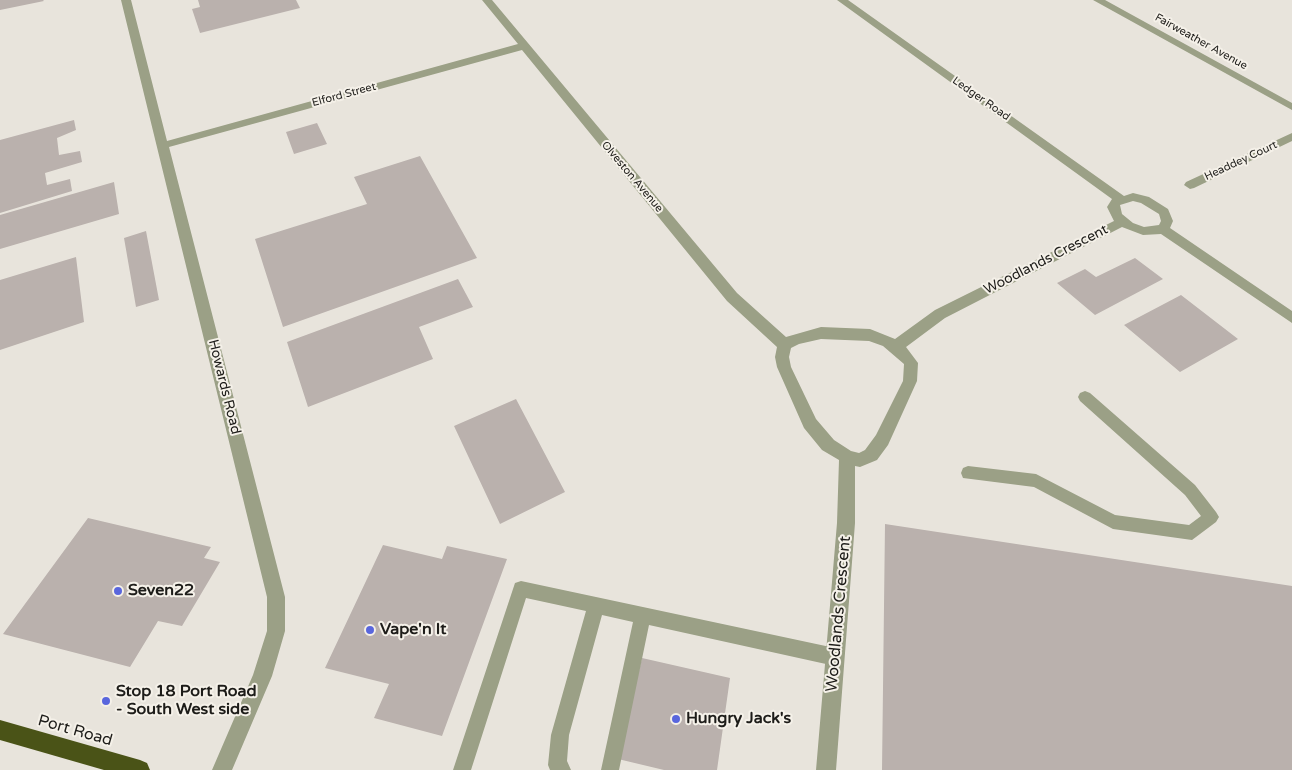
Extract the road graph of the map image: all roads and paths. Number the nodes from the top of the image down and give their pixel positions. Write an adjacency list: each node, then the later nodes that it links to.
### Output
1 (126, 0): 8 (street, Howards Road)
2 (487, 0): 5 (street, Olveston Avenue)
3 (842, 0): 10 (street, Ledger Road)
4 (1098, 0): 6 (street, Fairweather Avenue)
5 (524, 46): 8 (street, Elford Street); 14 (street, Olveston Avenue)
6 (1292, 107)
7 (1292, 137): 9 (street, Headdey Court)
8 (164, 145): 24 (street, Howards Road)
9 (1190, 185)
10 (1120, 199): 11 (street); 12 (street)
11 (1122, 222): 12 (street); 15 (street, Woodlands Crescent)
12 (1163, 229): 13 (street)
13 (1292, 318)
14 (785, 345): 15 (street); 17 (street)
15 (895, 347): 17 (street)
16 (1085, 397): 18 (lane)
17 (847, 457): 21 (street, Woodlands Crescent)
18 (968, 473)
19 (596, 604): 20 (lane); 25 (lane); 26 (lane)
20 (643, 615): 21 (lane); 27 (lane)
21 (834, 657): 28 (street, Woodlands Crescent)
22 (0, 730): 23 (highway, Port Road)
23 (140, 770)
24 (222, 770)
25 (462, 770)
26 (562, 770)
27 (610, 770)
28 (826, 770)

